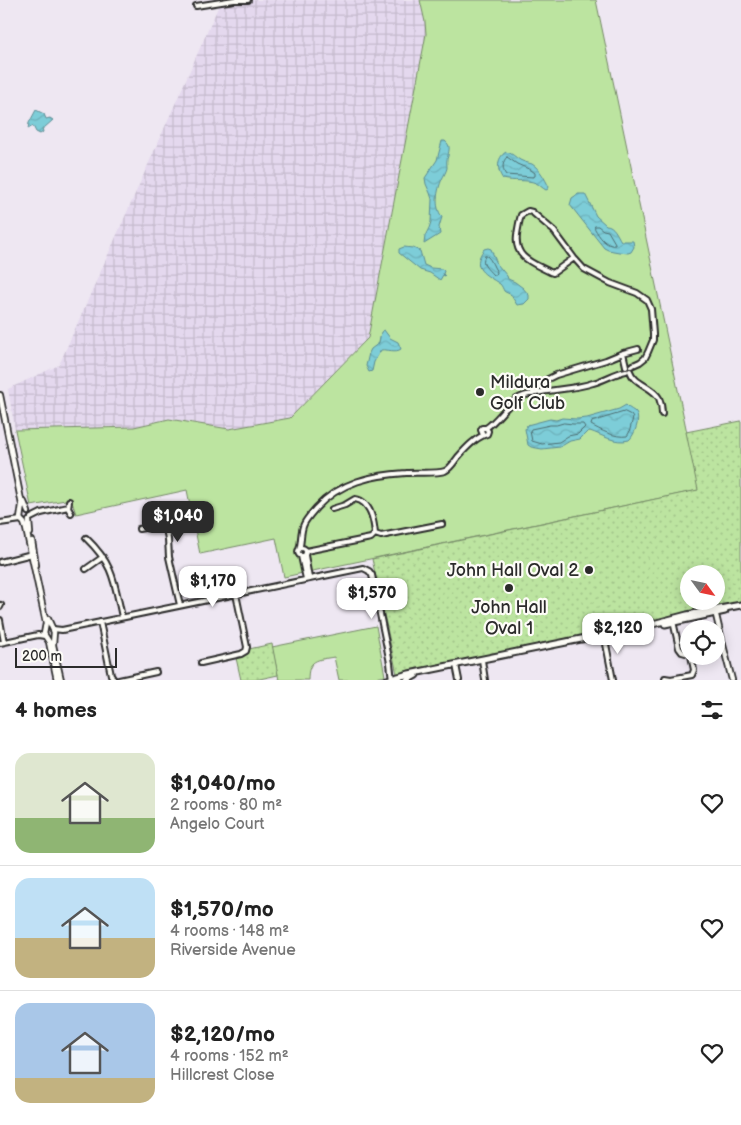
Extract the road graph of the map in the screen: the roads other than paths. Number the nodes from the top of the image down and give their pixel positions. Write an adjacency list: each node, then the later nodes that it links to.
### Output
1 (248, 0): 2 (street)
2 (196, 6)
3 (574, 258): 3 (street); 6 (street)
4 (638, 349): 5 (street)
5 (623, 354): 6 (street); 7 (street)
6 (627, 367): 7 (street); 9 (street)
7 (533, 394): 24 (street)
8 (0, 395): 10 (street)
9 (662, 414)
10 (13, 454): 14 (street); 17 (street)
11 (69, 501): 12 (street)
12 (68, 507): 15 (street); 16 (street)
13 (332, 509): 22 (street)
14 (28, 512): 15 (street); 17 (street); 18 (street)
15 (41, 513): 18 (street)
16 (71, 513)
17 (21, 517): 18 (street); 19 (street); 25 (street)
18 (30, 520): 25 (street)
19 (0, 522)
20 (442, 524): 22 (street)
21 (139, 529): 31 (street)
22 (375, 534): 24 (street)
23 (86, 538): 26 (street)
24 (303, 552): 29 (street)
25 (33, 554): 27 (street); 38 (street)
26 (104, 557): 28 (street); 34 (street)
27 (0, 562)
28 (86, 569)
29 (308, 578): 30 (street); 50 (street)
30 (236, 594): 31 (street); 43 (street)
31 (180, 605): 34 (street)
32 (741, 606): 33 (main road)
33 (715, 611): 36 (main road); 58 (street)
34 (122, 617): 37 (street)
35 (0, 620): 40 (street)
36 (673, 620): 39 (main road); 41 (street)
37 (100, 622): 38 (street); 52 (street)
38 (49, 633): 40 (street); 51 (street)
39 (604, 634): 42 (main road); 57 (street)
40 (2, 642)
41 (680, 650)
42 (482, 660): 44 (main road); 56 (street)
43 (201, 663)
44 (456, 665): 47 (main road); 55 (street)
45 (693, 665): 49 (street)
46 (156, 672): 53 (street)
47 (425, 672): 48 (main road); 50 (main road)
48 (417, 674): 50 (main road); 54 (main road)
49 (665, 678)
50 (393, 679)
51 (59, 680)
52 (114, 680)
53 (119, 680)
54 (407, 680)
55 (460, 680)
56 (485, 680)
57 (614, 680)
58 (732, 680)

